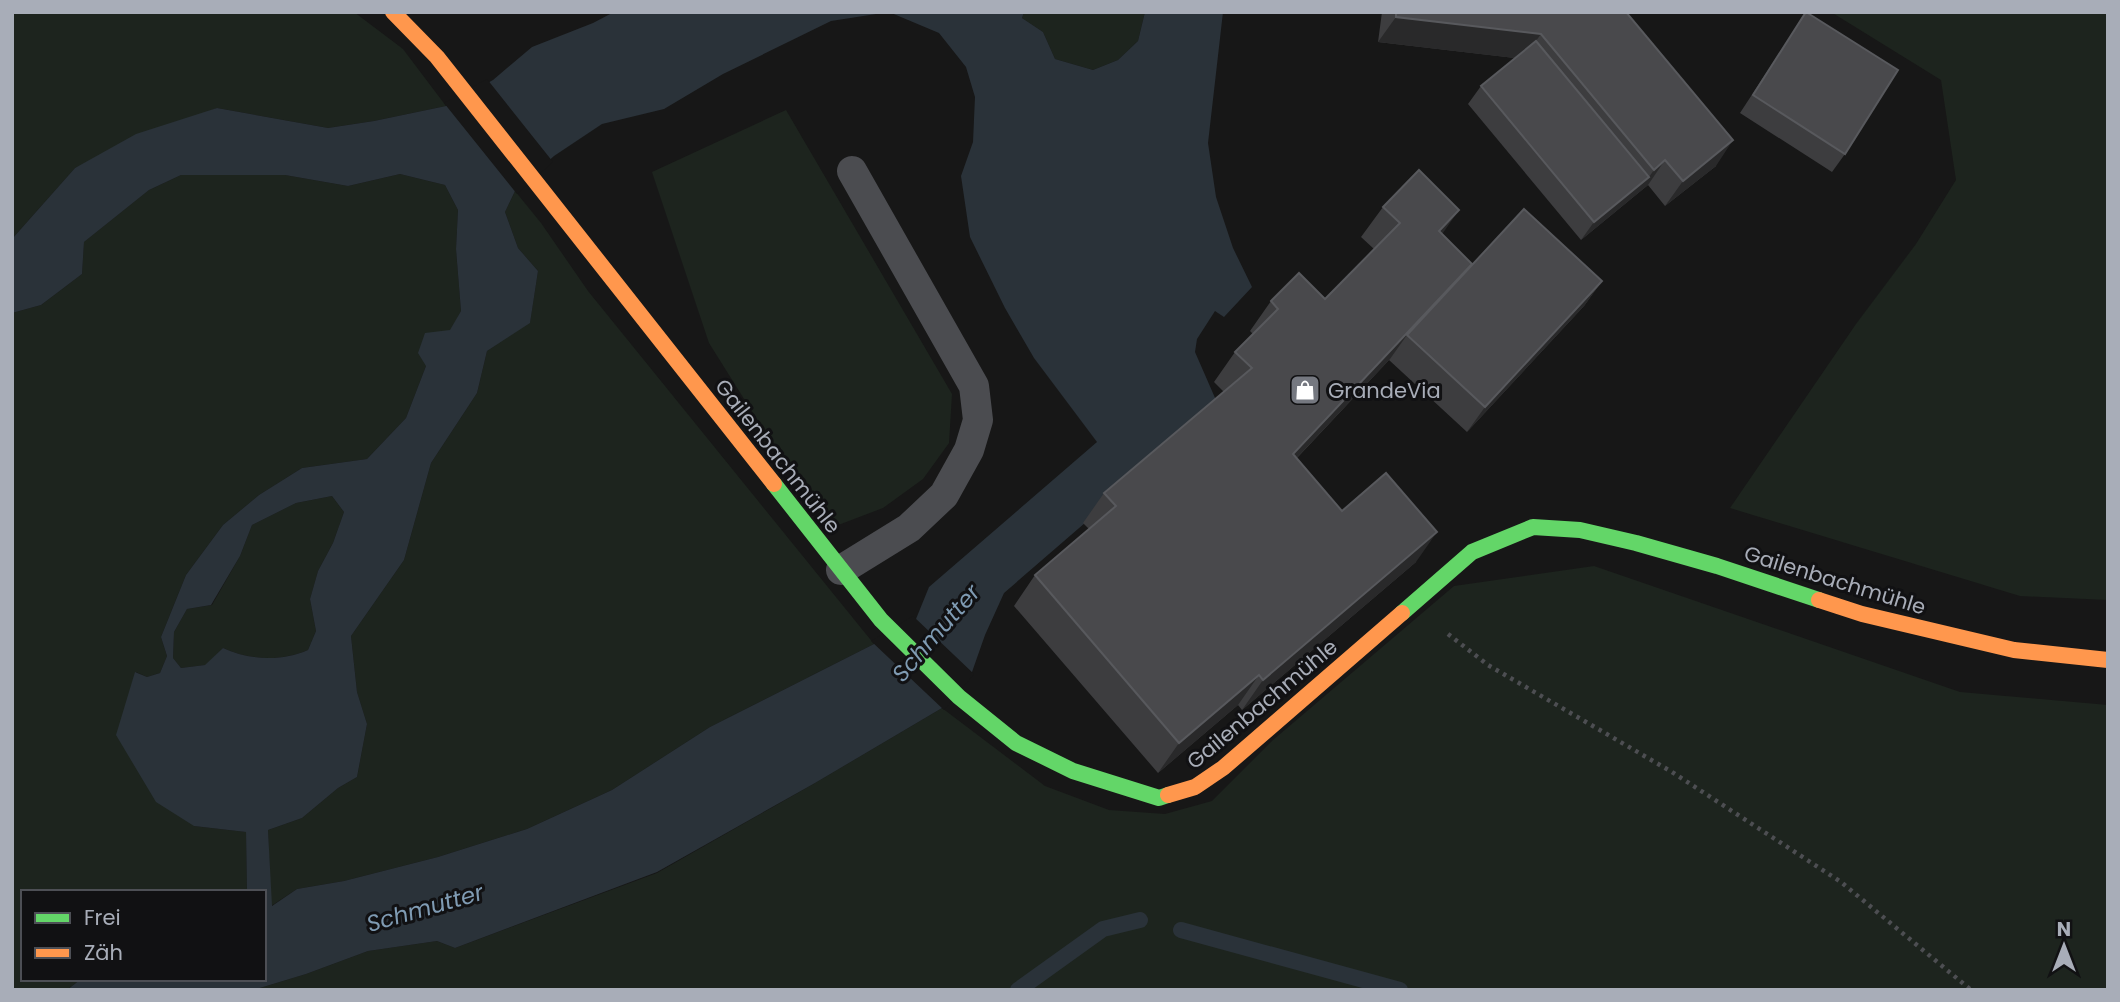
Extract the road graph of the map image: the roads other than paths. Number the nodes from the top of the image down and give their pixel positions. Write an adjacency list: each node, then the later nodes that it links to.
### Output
1 (393, 12): 3 (street, Gailenbachmühle)
2 (852, 171): 3 (lane)
3 (841, 570): 4 (street, Gailenbachmühle)
4 (2108, 660)

